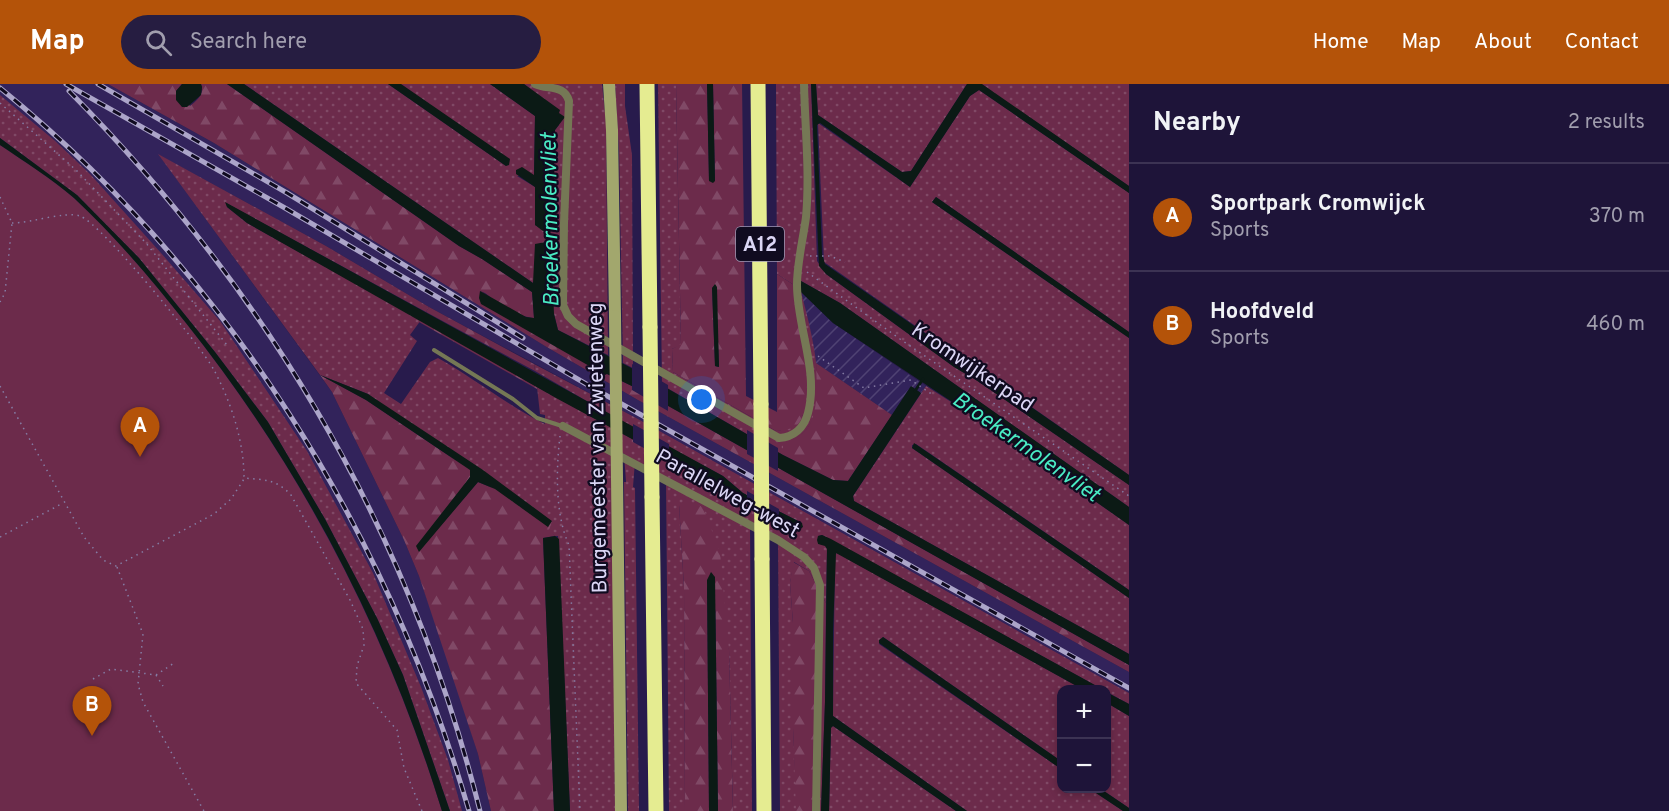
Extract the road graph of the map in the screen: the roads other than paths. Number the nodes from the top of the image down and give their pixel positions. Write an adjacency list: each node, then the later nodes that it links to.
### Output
1 (536, 84): 5 (street)
2 (609, 84): 8 (main road, Burgemeester van Zwietenweg, bridge)
3 (647, 84): 9 (highway, bridge)
4 (758, 84): 10 (highway, A12, bridge)
5 (804, 84)
6 (434, 350): 7 (lane)
7 (563, 426): 11 (street, Parallelweg-west)
8 (621, 811)
9 (656, 811)
10 (764, 811)
11 (816, 811)

